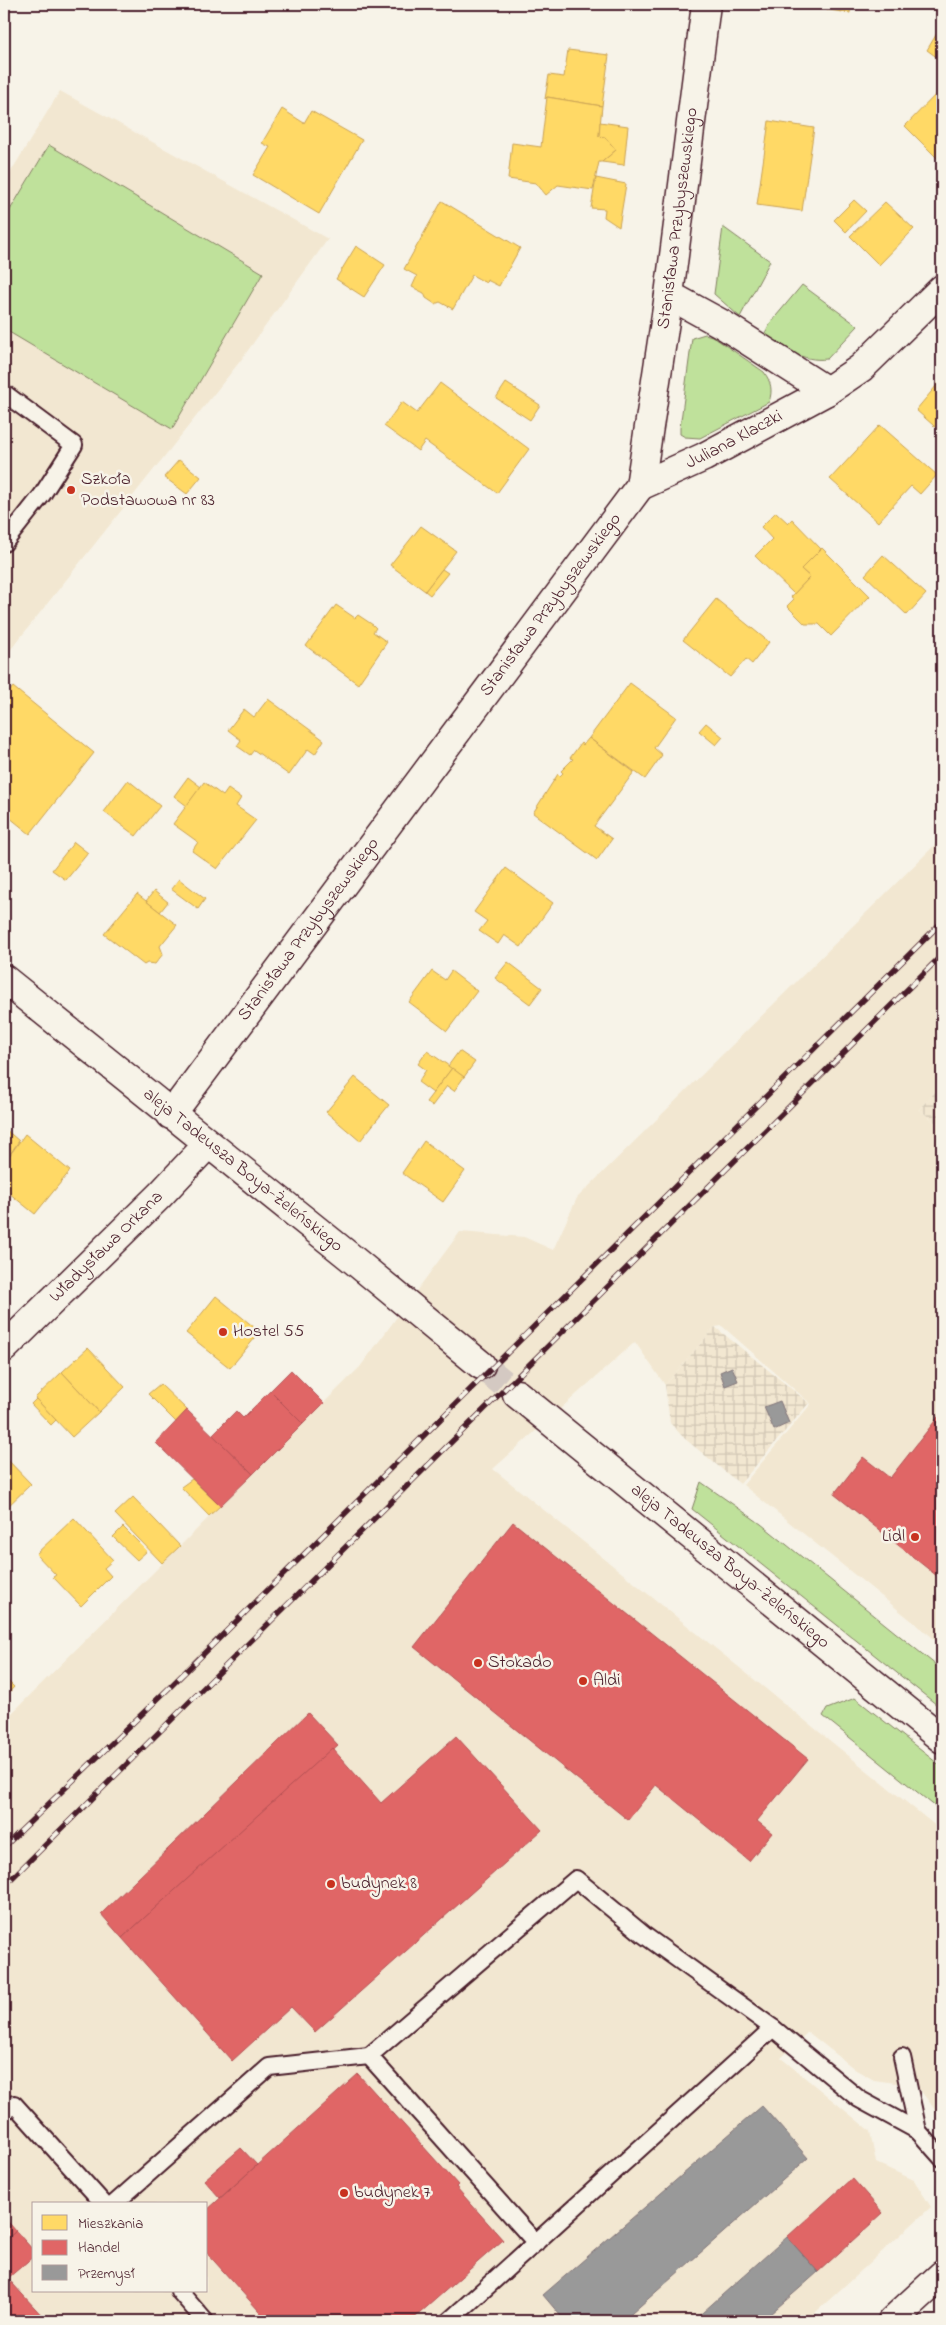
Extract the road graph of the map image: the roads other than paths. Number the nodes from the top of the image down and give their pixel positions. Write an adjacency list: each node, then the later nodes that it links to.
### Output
1 (706, 4): 3 (street, Stanisława Przybyszewskiego)
2 (942, 288): 4 (street, Juliana Klaczki)
3 (669, 295): 4 (street); 6 (street, Stanisława Przybyszewskiego)
4 (827, 392): 6 (street, Juliana Klaczki)
5 (4, 393): 7 (lane)
6 (640, 486): 9 (street, Stanisława Przybyszewskiego)
7 (4, 543)
8 (4, 979): 9 (street, aleja Tadeusza Boya-Żeleńskiego)
9 (171, 1115): 10 (street, aleja Tadeusza Boya-Żeleńskiego)
10 (208, 1144): 11 (street, Władysława Orkana); 12 (street, aleja Tadeusza Boya-Żeleńskiego)
11 (4, 1348)
12 (481, 1365)
13 (517, 1394): 14 (street, aleja Tadeusza Boya-Żeleńskiego)
14 (942, 1739)
15 (773, 2028): 16 (lane); 19 (lane); 23 (lane)
16 (369, 2056): 22 (lane); 23 (lane)
17 (902, 2057): 19 (lane)
18 (4, 2112): 21 (lane)
19 (918, 2132): 20 (lane)
20 (942, 2158)
21 (102, 2202)
22 (116, 2202)
23 (536, 2243): 27 (lane)
24 (942, 2275): 28 (street)
25 (180, 2292): 26 (lane)
26 (205, 2321)
27 (449, 2321)
28 (892, 2321)

